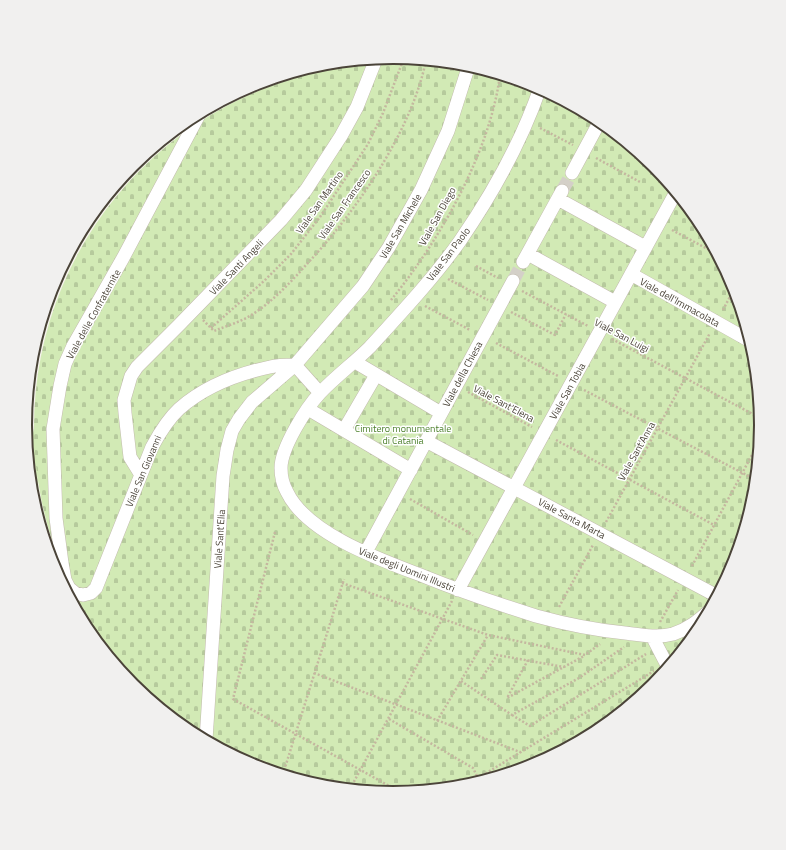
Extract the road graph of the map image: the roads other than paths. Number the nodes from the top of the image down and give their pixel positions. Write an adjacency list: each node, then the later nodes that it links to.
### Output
1 (374, 65): 22 (street, Viale Santi Angeli)
2 (467, 72): 14 (street, Viale San Michele)
3 (538, 94): 13 (street, Viale San Paolo)
4 (194, 123): 25 (street, Viale delle Confraternite)
5 (597, 127): 6 (street)
6 (572, 173)
7 (673, 198): 8 (street, Viale San Tobia)
8 (645, 248): 9 (street, Viale San Tobia); 11 (street)
9 (631, 274): 11 (street, Viale San Tobia); 12 (street, Viale dell'Immacolata)
10 (512, 283): 18 (street, Viale della Chiesa)
11 (616, 302): 23 (street, Viale San Tobia)
12 (743, 337)
13 (355, 362): 15 (street); 16 (street, Viale San Paolo)
14 (294, 365): 16 (street); 22 (street, Viale San Giovanni); 33 (street, Viale Sant'Elia)
15 (376, 374): 18 (street); 19 (street)
16 (320, 393): 17 (street, Viale degli Uomini Illustri)
17 (308, 409): 19 (street); 24 (street, Viale degli Uomini Illustri)
18 (441, 413): 20 (street, Viale della Chiesa)
19 (344, 430): 21 (street)
20 (426, 441): 21 (street, Viale della Chiesa); 23 (street, Viale Santa Marta)
21 (410, 470): 24 (street, Viale della Chiesa)
22 (141, 474): 29 (street, Viale San Giovanni)
23 (514, 488): 26 (street, Viale San Tobia); 28 (street, Viale Santa Marta)
24 (366, 552): 26 (street, Viale degli Uomini Illustri)
25 (64, 574)
26 (458, 590): 31 (street, Viale degli Uomini Illustri)
27 (72, 591): 29 (street, Viale delle Confraternite)
28 (712, 594)
29 (83, 595)
30 (696, 621): 31 (street, Viale degli Uomini Illustri)
31 (650, 639): 32 (street)
32 (665, 662)
33 (206, 734)

